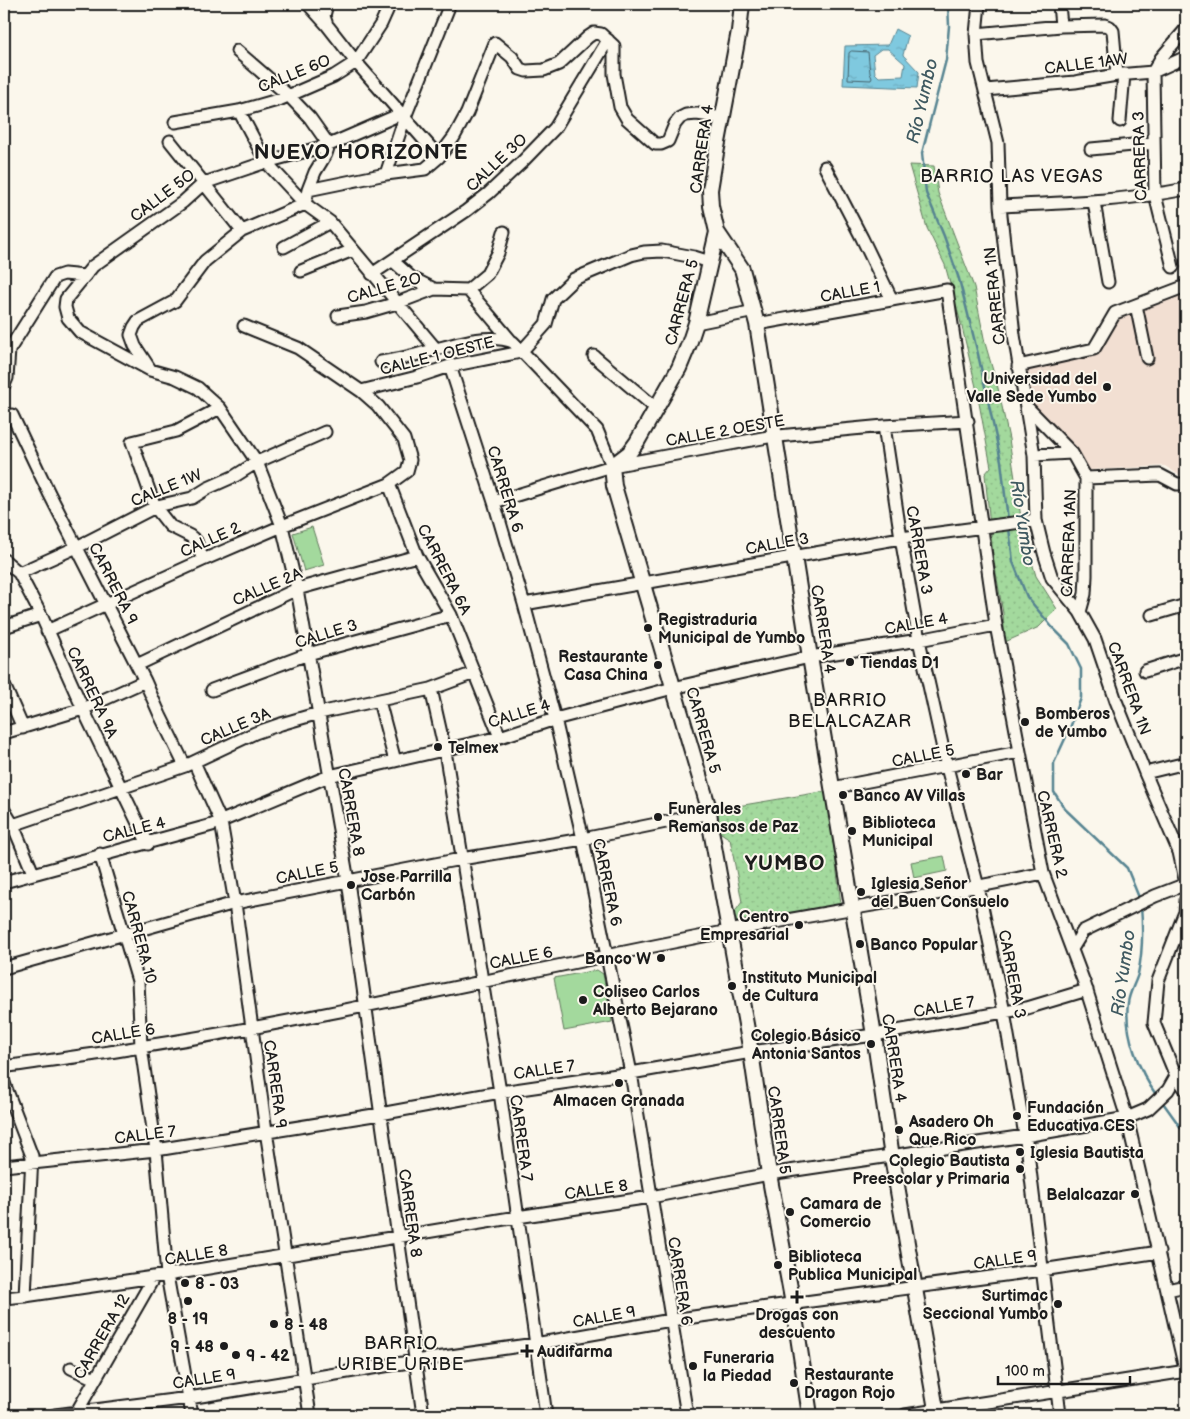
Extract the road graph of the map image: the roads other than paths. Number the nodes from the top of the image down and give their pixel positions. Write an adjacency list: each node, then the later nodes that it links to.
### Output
1 (308, 4): 8 (street)
2 (326, 4): 8 (street)
3 (390, 4): 15 (street, CALLE 6O)
4 (742, 4): 22 (main road, CARRERA 4)
5 (979, 4): 11 (street, CARRERA 1N)
6 (1059, 4): 9 (street)
7 (448, 9): 21 (street)
8 (326, 24): 15 (street)
9 (1061, 26): 11 (street); 17 (street)
10 (1186, 29): 16 (street)
11 (976, 34): 18 (street, CARRERA 1N)
12 (608, 40): 22 (street); 29 (street); 46 (street, CALLE 3O)
13 (237, 51): 19 (street)
14 (1186, 57): 16 (street, CALLE 1AW)
15 (356, 62): 19 (street, CALLE 6O); 21 (street)
16 (1153, 72): 17 (street, CALLE 1AW); 26 (street, CARRERA 3)
17 (1120, 75): 18 (street, CALLE 1AW); 23 (street)
18 (986, 90): 39 (street, CARRERA 1N)
19 (289, 96): 20 (street, CALLE 6O); 27 (street)
20 (239, 111): 24 (street, CALLE 6O); 30 (street)
21 (405, 117): 27 (street, CALLE 5O); 29 (street); 32 (street)
22 (723, 118): 43 (main road, CARRERA 4)
23 (1120, 120)
24 (175, 122)
25 (170, 141): 33 (street)
26 (1154, 144): 28 (street); 36 (street, CARRERA 3)
27 (329, 145): 30 (street, CALLE 5O); 35 (street)
28 (1090, 149)
29 (439, 157): 32 (street)
30 (266, 162): 33 (street, CALLE 5O); 38 (street)
31 (825, 167): 57 (street)
32 (386, 174): 35 (street)
33 (204, 183): 41 (street); 51 (street, CALLE 5O)
34 (1186, 189): 36 (street)
35 (308, 190): 38 (street)
36 (1155, 195): 37 (street); 48 (street, CARRERA 3)
37 (1094, 202): 39 (street); 52 (street)
38 (305, 204): 40 (street); 41 (street)
39 (1000, 206): 72 (street, CARRERA 1N)
40 (330, 222): 44 (street); 45 (street)
41 (242, 230): 73 (street)
42 (504, 232): 55 (street)
43 (717, 232): 47 (main road, CARRERA 5); 61 (main road, CARRERA 4)
44 (284, 247)
45 (353, 250): 49 (street); 50 (street)
46 (393, 261): 50 (street, CALLE 3O); 54 (street)
47 (710, 262): 63 (main road, CARRERA 5); 67 (street)
48 (1173, 267)
49 (301, 271)
50 (372, 274): 58 (street)
51 (85, 276): 62 (street, CALLE 5O); 74 (street)
52 (1108, 282)
53 (1186, 286): 59 (street)
54 (434, 289): 55 (street, CALLE 2O); 58 (street, CALLE 2O)
55 (468, 290): 65 (street)
56 (947, 290): 57 (street, CALLE 1); 80 (street, CARRERA 2)
57 (892, 300): 61 (street, CALLE 1)
58 (397, 303): 60 (street, CALLE 2O); 66 (street)
59 (1136, 305): 69 (street); 72 (street)
60 (338, 316)
61 (756, 317): 63 (street, CALLE 1); 83 (main road, CARRERA 4)
62 (68, 318): 73 (street, CARRERA 8)
63 (696, 323): 78 (main road, CARRERA 5)
64 (244, 326): 75 (street)
65 (513, 342): 66 (street, CALLE 1 OESTE); 67 (street, CALLE 1 OESTE)
66 (436, 350): 70 (street, CALLE 1 OESTE)
67 (521, 352): 71 (street, CALLE 1 OESTE); 87 (street, CALLE 1 OESTE)
68 (594, 356): 78 (street)
69 (1147, 358)
70 (381, 362)
71 (450, 366): 75 (street, CALLE 1 OESTE); 91 (street, CARRERA 6)
72 (1018, 366): 76 (street, CARRERA 1N)
73 (150, 370): 77 (street, CARRERA 8)
74 (4, 385)
75 (362, 391): 89 (street)
76 (1026, 406): 84 (street, CARRERA 1AN); 85 (street, CARRERA 1N)
77 (220, 408): 86 (street, CARRERA 8); 92 (street)
78 (657, 408): 87 (main road, CARRERA 5)
79 (12, 415): 97 (street, CARRERA 9)
80 (968, 422): 81 (street, CALLE 2 OESTE); 95 (street, CARRERA 2)
81 (884, 426): 83 (street, CALLE 2 OESTE); 96 (street, CARRERA 3)
82 (325, 432): 86 (street, CALLE 1W)
83 (775, 436): 87 (street, CALLE 2 OESTE); 99 (main road, CARRERA 4)
84 (1072, 453): 85 (street); 88 (street, CARRERA 1AN)
85 (1034, 455): 93 (street, CARRERA 1N)
86 (257, 462): 92 (street, CALLE 1W); 94 (street, CARRERA 8)
87 (612, 466): 91 (street, CALLE 2 OESTE); 103 (main road, CARRERA 5)
88 (1086, 478): 90 (street); 108 (street, CARRERA 1AN)
89 (389, 484): 94 (street, CALLE 2); 98 (street, CARRERA 6A)
90 (1186, 484)
91 (494, 502): 105 (street, CARRERA 6)
92 (155, 507): 97 (street, CALLE 1W); 101 (street)
93 (1034, 520): 95 (street, CALLE 3); 108 (street, CARRERA 1N)
94 (282, 526): 101 (street, CALLE 2); 104 (street, CARRERA 8)
95 (981, 527): 96 (street, CALLE 3); 112 (street, CARRERA 2)
96 (901, 538): 99 (street, CALLE 3); 115 (street, CARRERA 3)
97 (77, 547): 102 (street, CALLE 1W); 106 (street, CARRERA 9)
98 (417, 556): 104 (street, CALLE 2A); 109 (street, CARRERA 6A)
99 (795, 556): 103 (street, CALLE 3); 117 (main road, CARRERA 4)
100 (4, 560): 102 (street, CARRERA 9A)
101 (203, 560): 106 (street, CALLE 2)
102 (19, 573): 110 (street, CARRERA 9A)
103 (643, 583): 105 (street, CALLE 3); 124 (main road, CARRERA 5)
104 (297, 588): 116 (street, CARRERA 8); 119 (street, CALLE 2A)
105 (524, 604): 130 (street, CARRERA 6)
106 (106, 605): 114 (street, CALLE 2); 119 (street, CARRERA 9)
107 (1186, 605): 111 (street)
108 (1080, 612): 140 (street, CARRERA 1N)
109 (451, 614): 116 (street, CALLE 3); 121 (street, CARRERA 6A)
110 (41, 615): 113 (street); 114 (street, CARRERA 9A)
111 (1152, 615)
112 (996, 625): 115 (street, CALLE 4); 135 (street, CARRERA 2)
113 (4, 627)
114 (47, 631): 128 (street, CARRERA 9A)
115 (919, 640): 117 (street, CALLE 4); 139 (street, CARRERA 3)
116 (308, 654): 126 (street, CALLE 3); 129 (street, CARRERA 8)
117 (810, 657): 124 (street, CALLE 4); 142 (main road, CARRERA 4)
118 (1186, 658): 120 (street)
119 (137, 665): 122 (street, CARRERA 9)
120 (1145, 671)
121 (474, 673): 125 (street, CALLE 3A); 133 (street, CARRERA 6A)
122 (145, 681): 128 (street); 138 (street, CARRERA 9)
123 (4, 685): 131 (street)
124 (673, 688): 130 (street, CALLE 4); 145 (main road, CARRERA 5)
125 (431, 689): 127 (street, CALLE 3A); 134 (street, CARRERA 7)
126 (212, 690)
127 (379, 700): 129 (street, CALLE 3A); 136 (street)
128 (83, 709): 131 (street); 143 (street, CARRERA 9A)
129 (319, 713): 138 (street, CALLE 3A); 141 (street, CARRERA 8)
130 (555, 719): 133 (street, CALLE 4); 148 (street, CARRERA 6)
131 (23, 728): 132 (street)
132 (4, 734)
133 (500, 737): 134 (street, CALLE 4)
134 (445, 751): 136 (street, CALLE 4); 151 (street, CARRERA 7)
135 (1019, 752): 139 (street, CALLE 5); 153 (street, CARRERA 2)
136 (396, 761): 141 (street, CALLE 4)
137 (1186, 763): 140 (street)
138 (189, 764): 143 (street, CALLE 3A); 146 (street, CARRERA 9)
139 (947, 766): 142 (street, CALLE 5); 157 (street, CARRERA 3)
140 (1144, 774): 156 (street, CARRERA 1N)
141 (329, 776): 146 (street, CALLE 4); 154 (street, CARRERA 8)
142 (832, 788): 160 (main road, CARRERA 4)
143 (121, 789): 147 (street, CALLE 3A); 149 (street, CARRERA 9A)
144 (4, 811): 147 (street)
145 (710, 813): 148 (street, CALLE 5); 162 (main road, CARRERA 5)
146 (220, 822): 149 (street, CALLE 4); 159 (street, CARRERA 9)
147 (13, 825): 152 (street)
148 (583, 839): 151 (street, CALLE 5); 166 (street, CARRERA 6)
149 (148, 844): 150 (street, CALLE 4)
150 (100, 854): 152 (street, CALLE 4); 164 (street, CARRERA 10)
151 (462, 859): 154 (street, CALLE 5); 168 (street, CARRERA 7)
152 (33, 873): 155 (street, CALLE 4)
153 (1043, 873): 157 (street, CALLE 6); 161 (street, CARRERA 2)
154 (348, 881): 159 (street, CALLE 5); 170 (street, CARRERA 8)
155 (4, 882)
156 (1186, 884): 163 (street)
157 (978, 888): 160 (street, CALLE 6); 171 (street, CARRERA 3)
158 (1186, 900): 178 (street)
159 (235, 903): 164 (street, CALLE 5); 172 (street, CARRERA 9)
160 (852, 909): 162 (street, CALLE 6); 173 (main road, CARRERA 4)
161 (1063, 924): 163 (street); 165 (street, CARRERA 2)
162 (730, 930): 166 (street, CALLE 6); 175 (main road, CARRERA 5)
163 (1083, 931): 165 (street)
164 (124, 934): 167 (street, CALLE 5); 174 (street, CARRERA 10)
165 (1072, 949): 169 (street, CARRERA 2)
166 (607, 956): 168 (street, CALLE 6); 177 (street, CARRERA 6)
167 (4, 968)
168 (481, 981): 170 (street, CALLE 6); 181 (street, CARRERA 7)
169 (1087, 990): 171 (street, CALLE 7); 183 (street, CARRERA 2)
170 (366, 1005): 172 (street, CALLE 6); 182 (street, CARRERA 8)
171 (1004, 1012): 173 (street, CALLE 7); 185 (street, CARRERA 3)
172 (251, 1027): 174 (street, CALLE 6); 184 (street, CARRERA 9)
173 (874, 1035): 175 (street, CALLE 7); 187 (main road, CARRERA 4)
174 (141, 1047): 176 (street, CALLE 6); 186 (street, CARRERA 10)
175 (751, 1052): 177 (street, CALLE 7); 190 (main road, CARRERA 5)
176 (4, 1067)
177 (631, 1073): 181 (street, CALLE 7); 191 (street, CARRERA 6)
178 (1181, 1073): 180 (street); 183 (street, CALLE 8)
179 (4, 1083): 188 (street)
180 (1186, 1090)
181 (500, 1092): 182 (street, CALLE 7); 192 (street, CARRERA 7)
182 (380, 1114): 184 (street, CALLE 7); 193 (street, CARRERA 8)
183 (1127, 1118): 185 (street, CALLE 8); 194 (street, CARRERA 2)
184 (266, 1131): 186 (street, CALLE 7); 195 (street, CARRERA 9)
185 (1025, 1136): 187 (street, CALLE 8); 196 (street, CARRERA 3)
186 (156, 1150): 188 (street, CALLE 7); 197 (street, CARRERA 10)
187 (892, 1157): 190 (street, CALLE 8); 200 (main road, CARRERA 4)
188 (32, 1163): 189 (street, CALLE 7); 202 (street)
189 (4, 1166)
190 (769, 1174): 191 (street, CALLE 8); 204 (main road, CARRERA 5)
191 (651, 1197): 192 (street, CALLE 8); 205 (street, CARRERA 6)
192 (517, 1216): 193 (street, CALLE 8); 206 (street, CARRERA 7)
193 (398, 1237): 195 (street, CALLE 8); 207 (street, CARRERA 8)
194 (1159, 1252): 196 (street, CALLE 9); 201 (street, CARRERA 2)
195 (286, 1255): 197 (street, CALLE 8); 210 (street, CARRERA 9)
196 (1042, 1270): 200 (street, CALLE 9); 212 (street, CARRERA 3)
197 (167, 1275): 198 (street, CALLE 8); 213 (street, CARRERA 10)
198 (154, 1277): 202 (street, CALLE 8); 211 (street, CARRERA 12)
199 (1186, 1286): 201 (street)
200 (915, 1288): 204 (street, CALLE 9); 215 (main road, CARRERA 4)
201 (1167, 1290): 209 (street, CARRERA 2)
202 (25, 1296): 203 (street, CALLE 8)
203 (4, 1298)
204 (792, 1304): 205 (street, CALLE 9); 222 (main road, CARRERA 5)
205 (671, 1320): 206 (street, CALLE 9); 221 (street, CARRERA 6)
206 (535, 1344): 207 (street, CALLE 9); 220 (street, CARRERA 7)
207 (415, 1360): 210 (street, CALLE 9); 219 (street, CARRERA 8)
208 (70, 1368): 211 (street)
209 (1186, 1372): 212 (street)
210 (306, 1378): 213 (street, CALLE 9); 218 (street, CARRERA 9)
211 (95, 1379): 214 (street, CARRERA 12)
212 (1057, 1392): 215 (street); 224 (street, CARRERA 3)
213 (189, 1398): 214 (street, CALLE 9); 217 (street, CARRERA 10)
214 (76, 1413): 216 (street, CALLE 9)
215 (937, 1413): 223 (street)
216 (55, 1415)
217 (192, 1415)
218 (310, 1415)
219 (423, 1415)
220 (546, 1415)
221 (687, 1415)
222 (810, 1415)
223 (905, 1415)
224 (1060, 1415)

